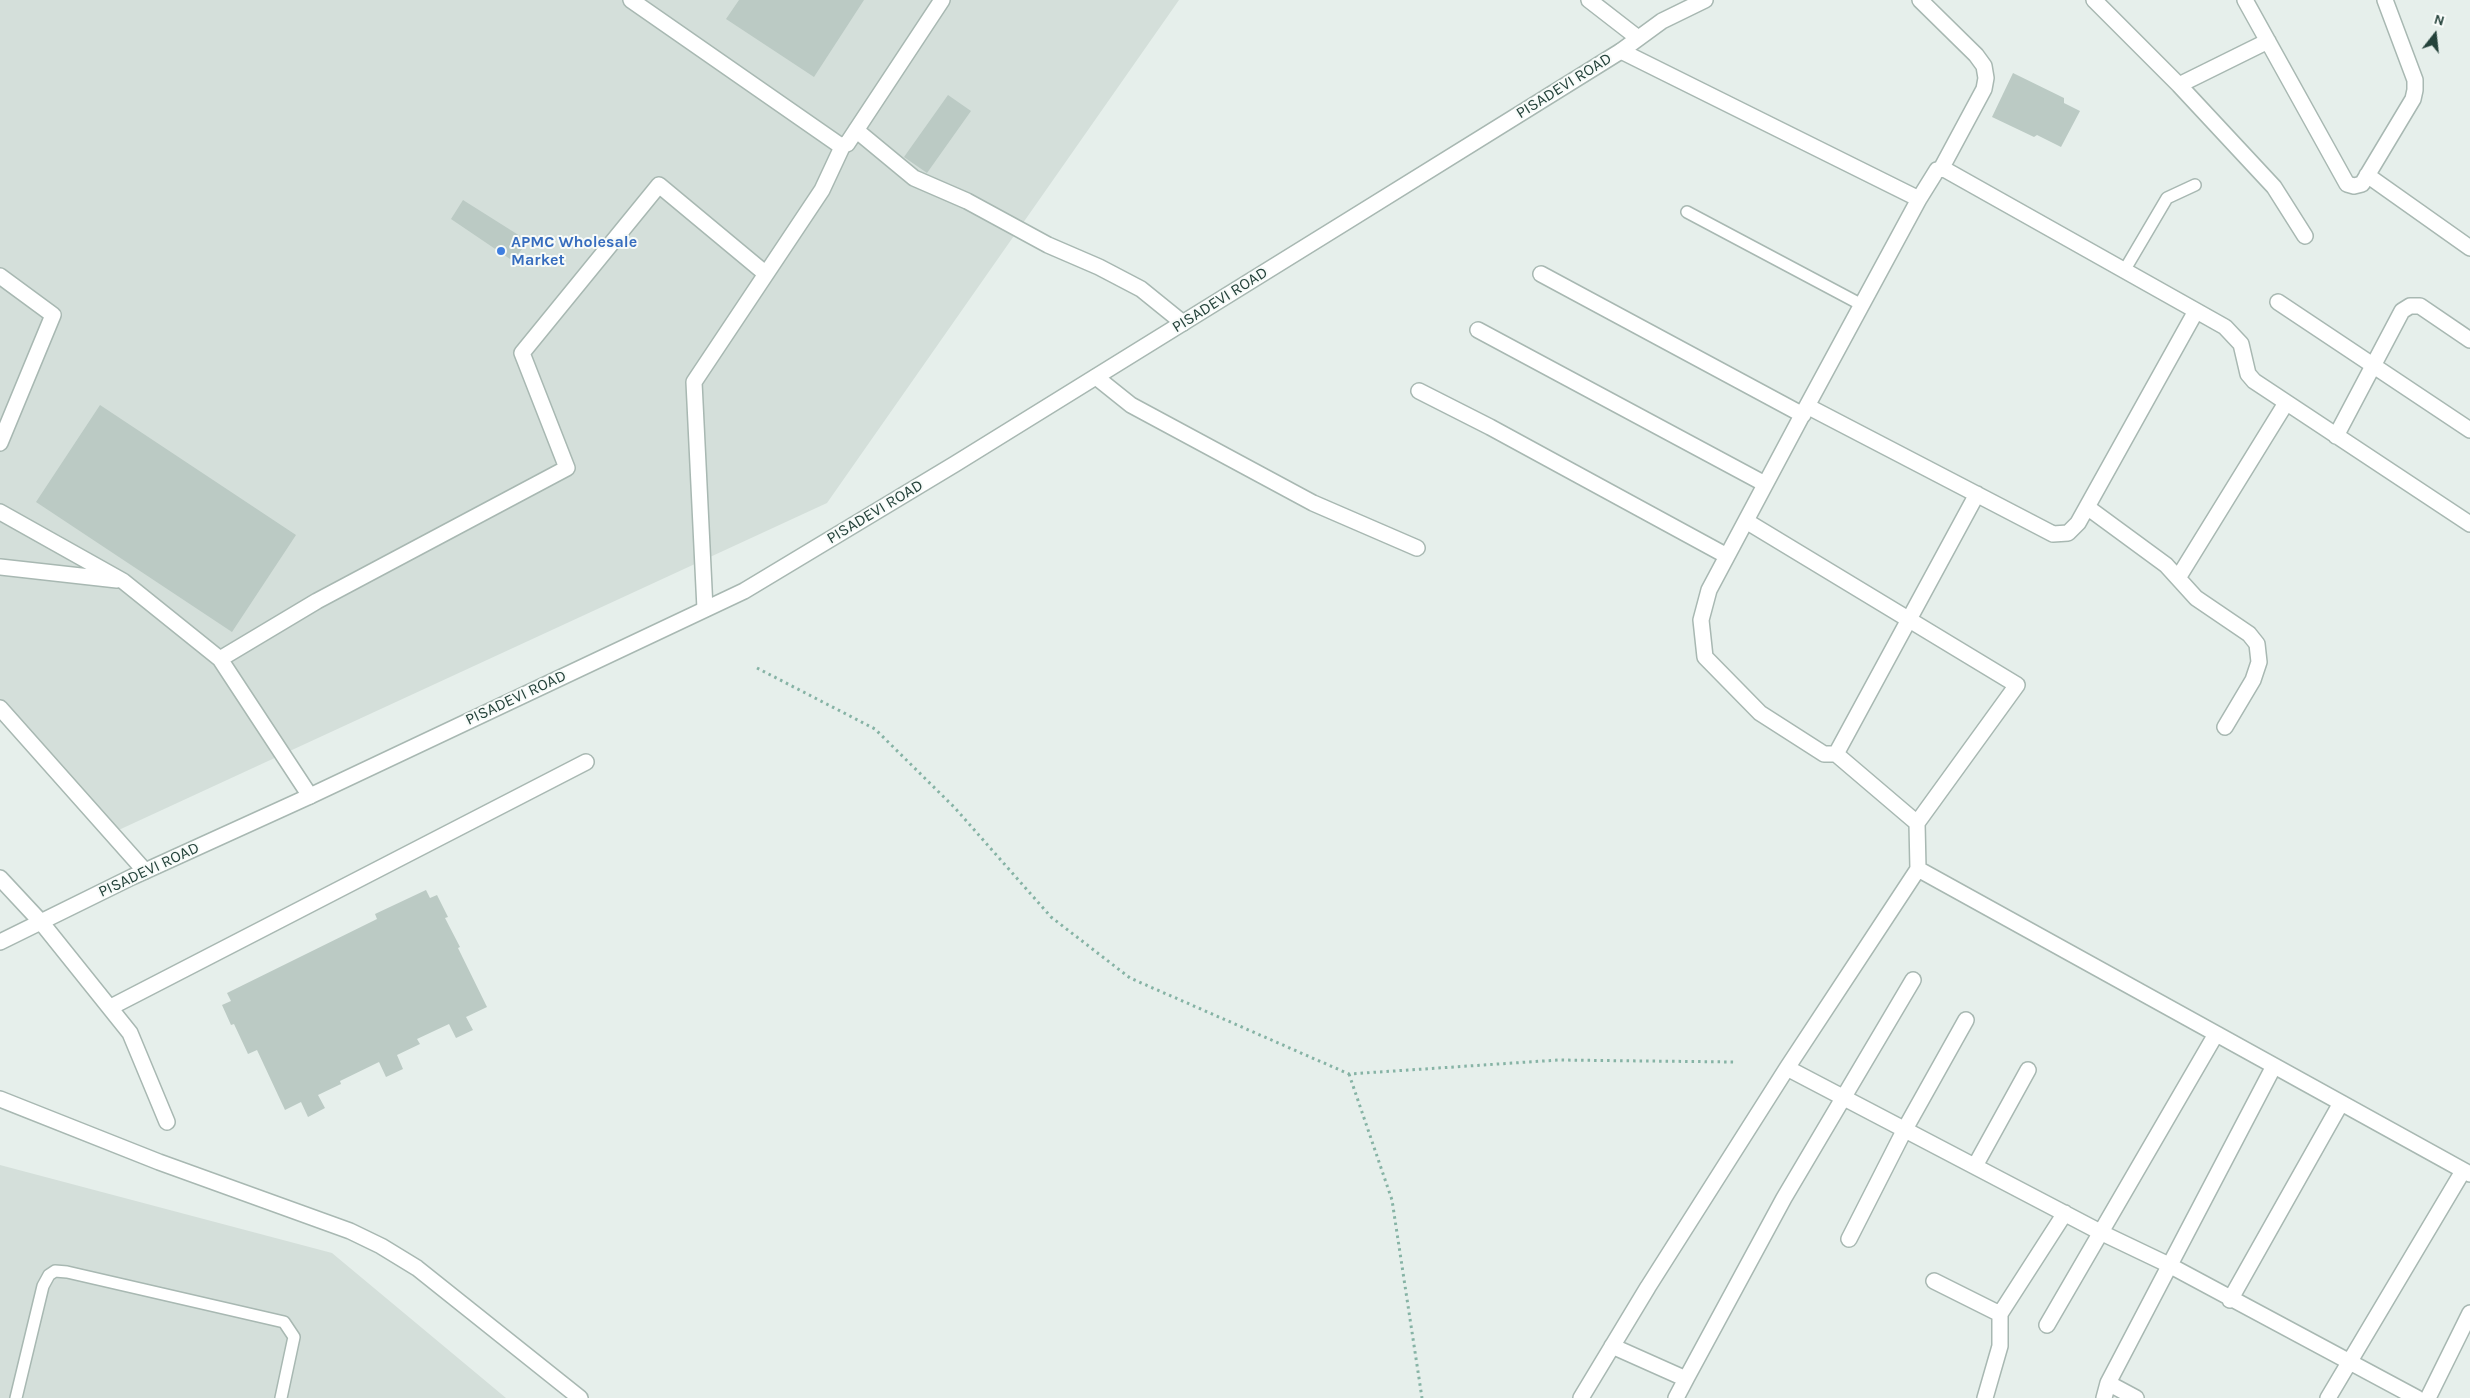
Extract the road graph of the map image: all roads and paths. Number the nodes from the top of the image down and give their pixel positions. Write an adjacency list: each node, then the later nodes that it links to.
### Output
1 (631, 0): 14 (street)
2 (942, 0): 13 (street)
3 (1589, 0): 9 (street)
4 (1705, 0): 9 (street, PISADEVI ROAD)
5 (1920, 0): 15 (street)
6 (2094, 0): 12 (street)
7 (2244, 0): 10 (street)
8 (2385, 0): 16 (street)
9 (1638, 38): 11 (street, PISADEVI ROAD)
10 (2268, 41): 12 (street); 16 (street)
11 (1620, 51): 18 (street); 29 (street, PISADEVI ROAD)
12 (2178, 85): 20 (street)
13 (856, 130): 14 (street); 29 (street)
14 (843, 145): 23 (street)
15 (1941, 169): 18 (street); 22 (street)
16 (2367, 176): 21 (street)
17 (2195, 185): 22 (lane)
18 (1919, 199): 27 (street)
19 (1687, 212): 27 (lane)
20 (2305, 236)
21 (2470, 248)
22 (2124, 271): 28 (street)
23 (766, 274): 51 (street); 53 (street)
24 (1541, 274): 36 (street)
25 (0, 276): 39 (street)
26 (2278, 302): 32 (street)
27 (1862, 305): 36 (street)
28 (2196, 311): 35 (street); 42 (street)
29 (1183, 323): 33 (street, PISADEVI ROAD)
30 (1478, 330): 40 (street)
31 (2470, 340): 32 (street)
32 (2374, 364): 37 (street); 38 (street)
33 (1096, 377): 46 (street); 51 (street, PISADEVI ROAD)
34 (1419, 392): 47 (street)
35 (2286, 403): 38 (street); 49 (street)
36 (1805, 410): 40 (street); 41 (street)
37 (2470, 430)
38 (2336, 436): 45 (street)
39 (0, 443)
40 (1766, 484): 44 (street)
41 (1977, 494): 42 (street); 52 (street)
42 (2087, 507): 49 (street)
43 (0, 512): 50 (street)
44 (1746, 522): 47 (street); 52 (street)
45 (2470, 524)
46 (1416, 548)
47 (1727, 556): 57 (street)
48 (0, 567): 50 (street)
49 (2178, 578): 56 (street)
50 (123, 580): 53 (street)
51 (705, 609): 59 (street, PISADEVI ROAD)
52 (1911, 619): 57 (street); 60 (street)
53 (220, 659): 59 (street)
54 (757, 668): 74 (path)
55 (0, 708): 62 (street)
56 (2224, 727)
57 (1836, 754): 60 (street)
58 (586, 762): 67 (street)
59 (310, 796): 62 (street, PISADEVI ROAD)
60 (1917, 823): 61 (street)
61 (1918, 869): 69 (street); 72 (street)
62 (145, 871): 64 (street, PISADEVI ROAD)
63 (0, 878): 64 (street)
64 (41, 922): 65 (street, PISADEVI ROAD); 67 (street)
65 (0, 942)
66 (1913, 980): 75 (street)
67 (112, 1007): 78 (street)
68 (1966, 1020): 79 (street)
69 (2216, 1034): 71 (street); 83 (street)
70 (1734, 1062): 74 (path)
71 (2274, 1066): 77 (street); 85 (street)
72 (1787, 1068): 75 (street); 91 (street)
73 (2028, 1070): 80 (street)
74 (1349, 1074): 98 (path)
75 (1843, 1097): 79 (street); 93 (street)
76 (0, 1099): 97 (street)
77 (2341, 1103): 81 (street); 87 (street)
78 (167, 1122)
79 (1904, 1129): 80 (street); 84 (street)
80 (1975, 1166): 82 (street)
81 (2466, 1172): 92 (street)
82 (2065, 1213): 83 (street); 89 (street)
83 (2102, 1233): 85 (street); 90 (street)
84 (1849, 1238)
85 (2169, 1265): 87 (street); 94 (street)
86 (1934, 1281): 89 (street)
87 (2230, 1300): 92 (street)
88 (2470, 1313): 105 (street)
89 (2000, 1314): 101 (street)
90 (2047, 1325)
91 (1612, 1346): 93 (street); 99 (street)
92 (2350, 1363): 103 (street); 104 (street)
93 (1686, 1379): 100 (street)
94 (2106, 1391): 102 (street)
95 (16, 1398): 96 (lane)
96 (281, 1398)
97 (580, 1398)
98 (1422, 1398)
99 (1581, 1398)
100 (1676, 1398)
101 (1985, 1398)
102 (2136, 1398)
103 (2328, 1398)
104 (2417, 1398)
105 (2428, 1398)

